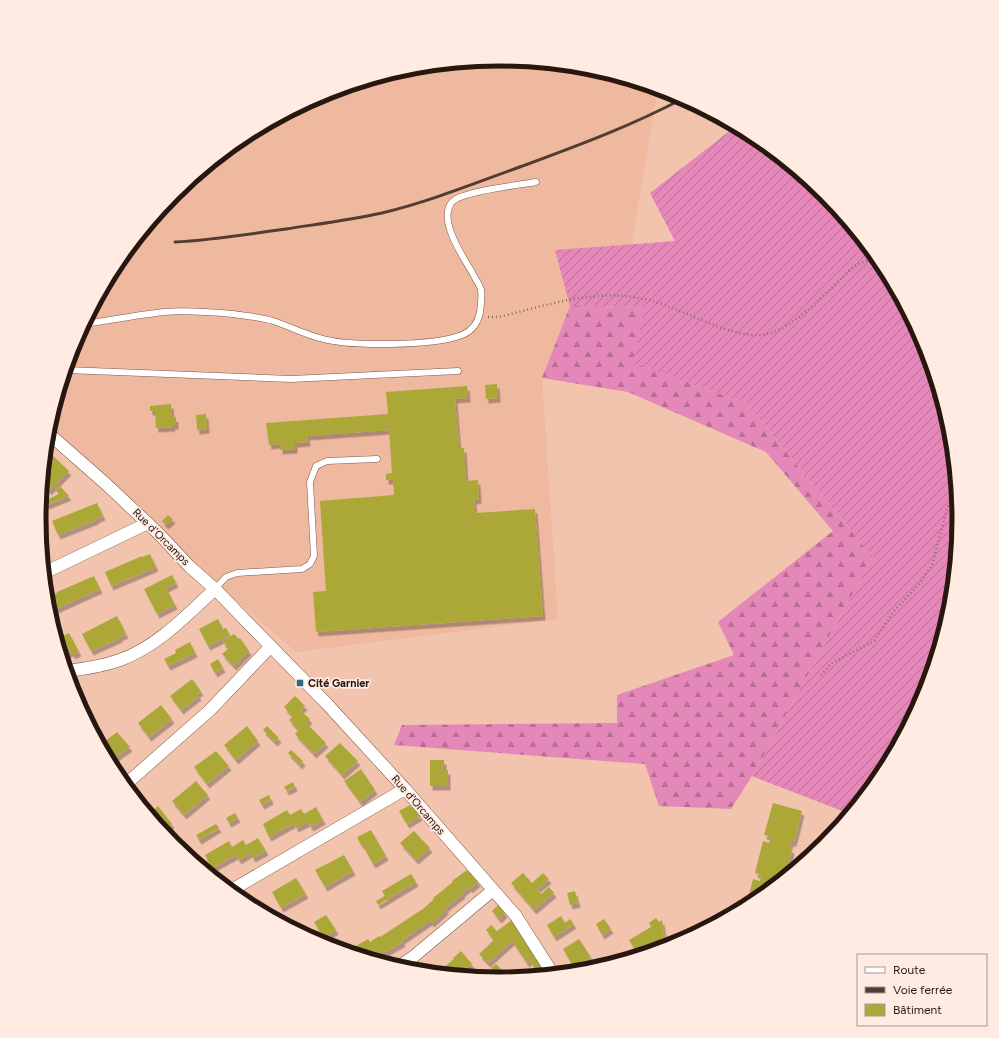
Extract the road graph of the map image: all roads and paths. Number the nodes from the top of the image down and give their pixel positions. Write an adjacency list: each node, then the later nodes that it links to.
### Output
1 (536, 182): 3 (lane)
2 (873, 261): 3 (path)
3 (479, 318): 4 (lane)
4 (91, 323)
5 (71, 370): 6 (lane)
6 (458, 371)
7 (54, 437): 10 (street, Rue d'Orcamps)
8 (377, 459): 12 (lane)
9 (952, 496): 15 (path)
10 (148, 523): 11 (street); 12 (street, Rue d'Orcamps)
11 (49, 570)
12 (215, 589): 13 (street, Rue d'Orcamps); 14 (street)
13 (271, 646): 16 (street); 17 (street, Rue d'Orcamps)
14 (72, 670)
15 (821, 675)
16 (130, 781)
17 (405, 789): 18 (street); 19 (street, Rue d'Orcamps)
18 (236, 888)
19 (492, 890): 20 (street); 21 (street, Rue d'Orcamps)
20 (405, 962)
21 (550, 970)

